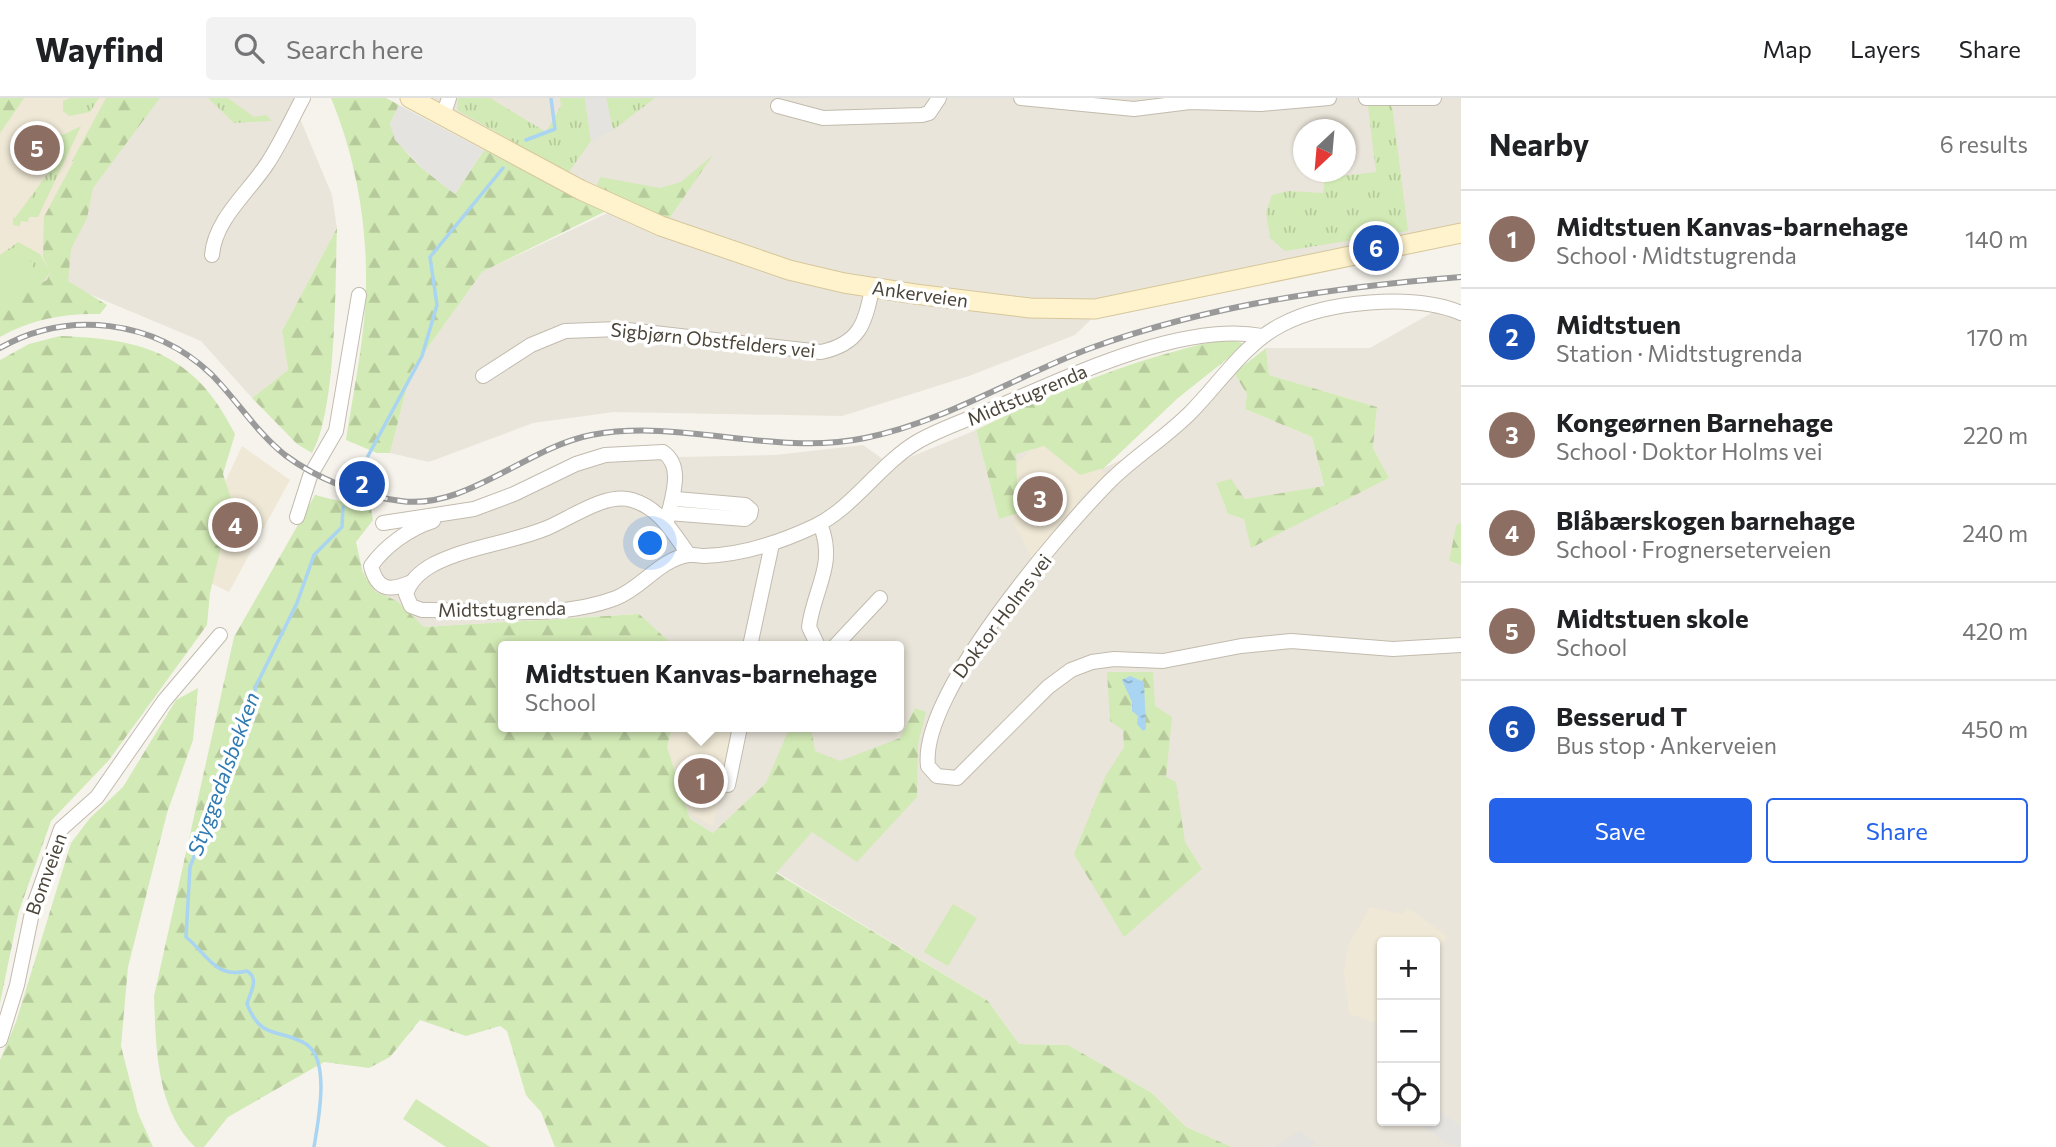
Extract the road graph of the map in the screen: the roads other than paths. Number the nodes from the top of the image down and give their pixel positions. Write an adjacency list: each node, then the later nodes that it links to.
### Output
1 (303, 98): 11 (street)
2 (410, 98): 9 (main road, Ankerveien)
3 (939, 98): 8 (street)
4 (1030, 98): 5 (street)
5 (1329, 98)
6 (1366, 98): 7 (street)
7 (1434, 98)
8 (778, 106)
9 (446, 107): 12 (main road, Ankerveien)
10 (1461, 233): 12 (main road, Ankerveien)
11 (212, 255)
12 (872, 288): 16 (street, Sigbjørn Obstfelders vei)
13 (359, 295): 19 (street)
14 (1461, 313): 15 (street, Doktor Holms vei)
15 (1262, 336): 22 (street, Midtstugrenda); 31 (street, Doktor Holms vei)
16 (483, 376)
17 (676, 499): 20 (street)
18 (474, 509): 20 (street); 21 (street); 25 (street)
19 (297, 517)
20 (668, 517): 24 (street); 25 (street)
21 (383, 523)
22 (820, 524): 23 (street, Midtstugrenda); 29 (street)
23 (772, 544): 24 (street, Midtstugrenda); 28 (street)
24 (689, 555): 25 (street, Midtstugrenda)
25 (410, 583)
26 (880, 598): 30 (street)
27 (220, 635): 34 (street, Bomveien)
28 (751, 641)
29 (816, 641)
30 (840, 641)
31 (1461, 645)
32 (739, 732): 33 (street)
33 (728, 785)
34 (0, 1040)

